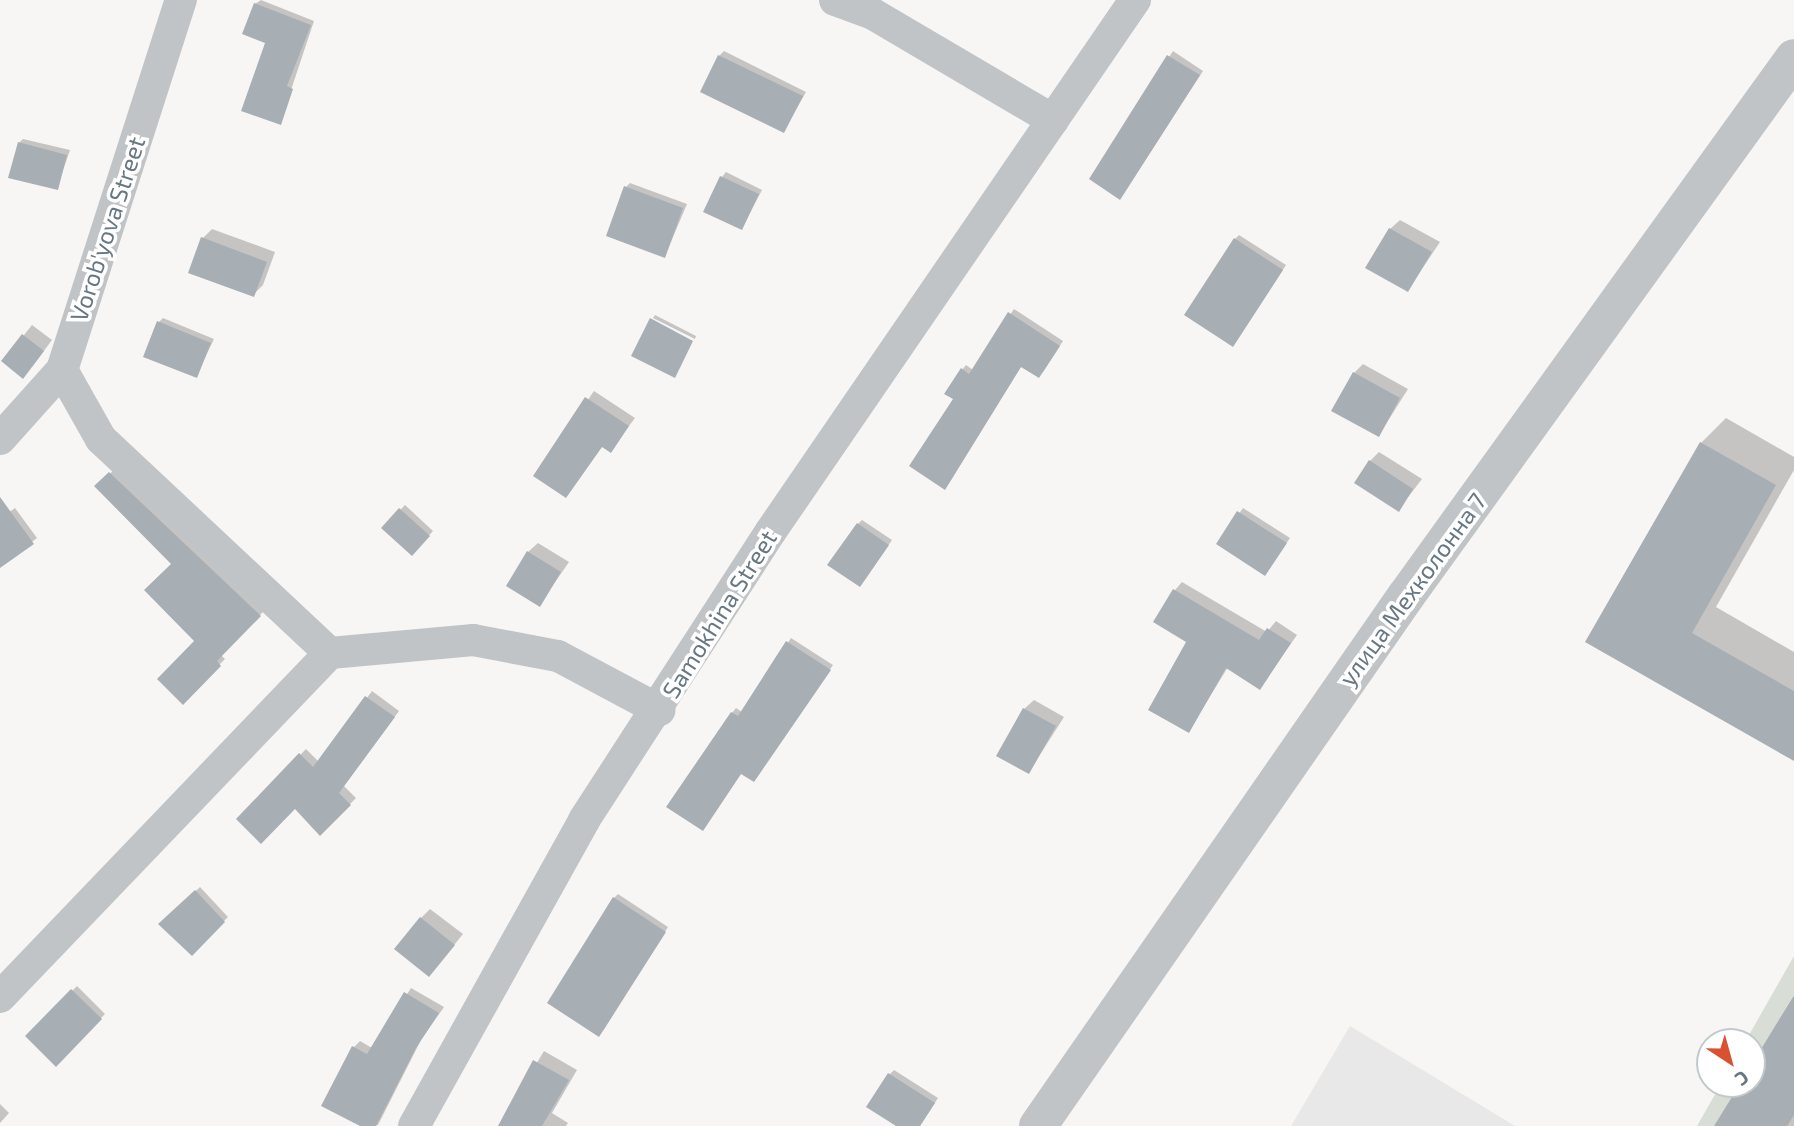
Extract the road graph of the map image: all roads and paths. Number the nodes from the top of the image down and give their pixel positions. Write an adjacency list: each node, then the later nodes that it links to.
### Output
1 (181, 0): 6 (street, Vorob'yova Street)
2 (835, 0): 5 (street)
3 (1135, 0): 5 (street, Samokhina Street)
4 (1794, 58): 12 (street, улица Мехколонна 7)
5 (1053, 120): 9 (street, Samokhina Street)
6 (62, 370): 7 (street, Vorob'yova Street); 8 (street)
7 (0, 439)
8 (330, 653): 9 (street); 10 (street)
9 (659, 710): 11 (street, Samokhina Street)
10 (0, 997)
11 (414, 1126)
12 (1038, 1126)

